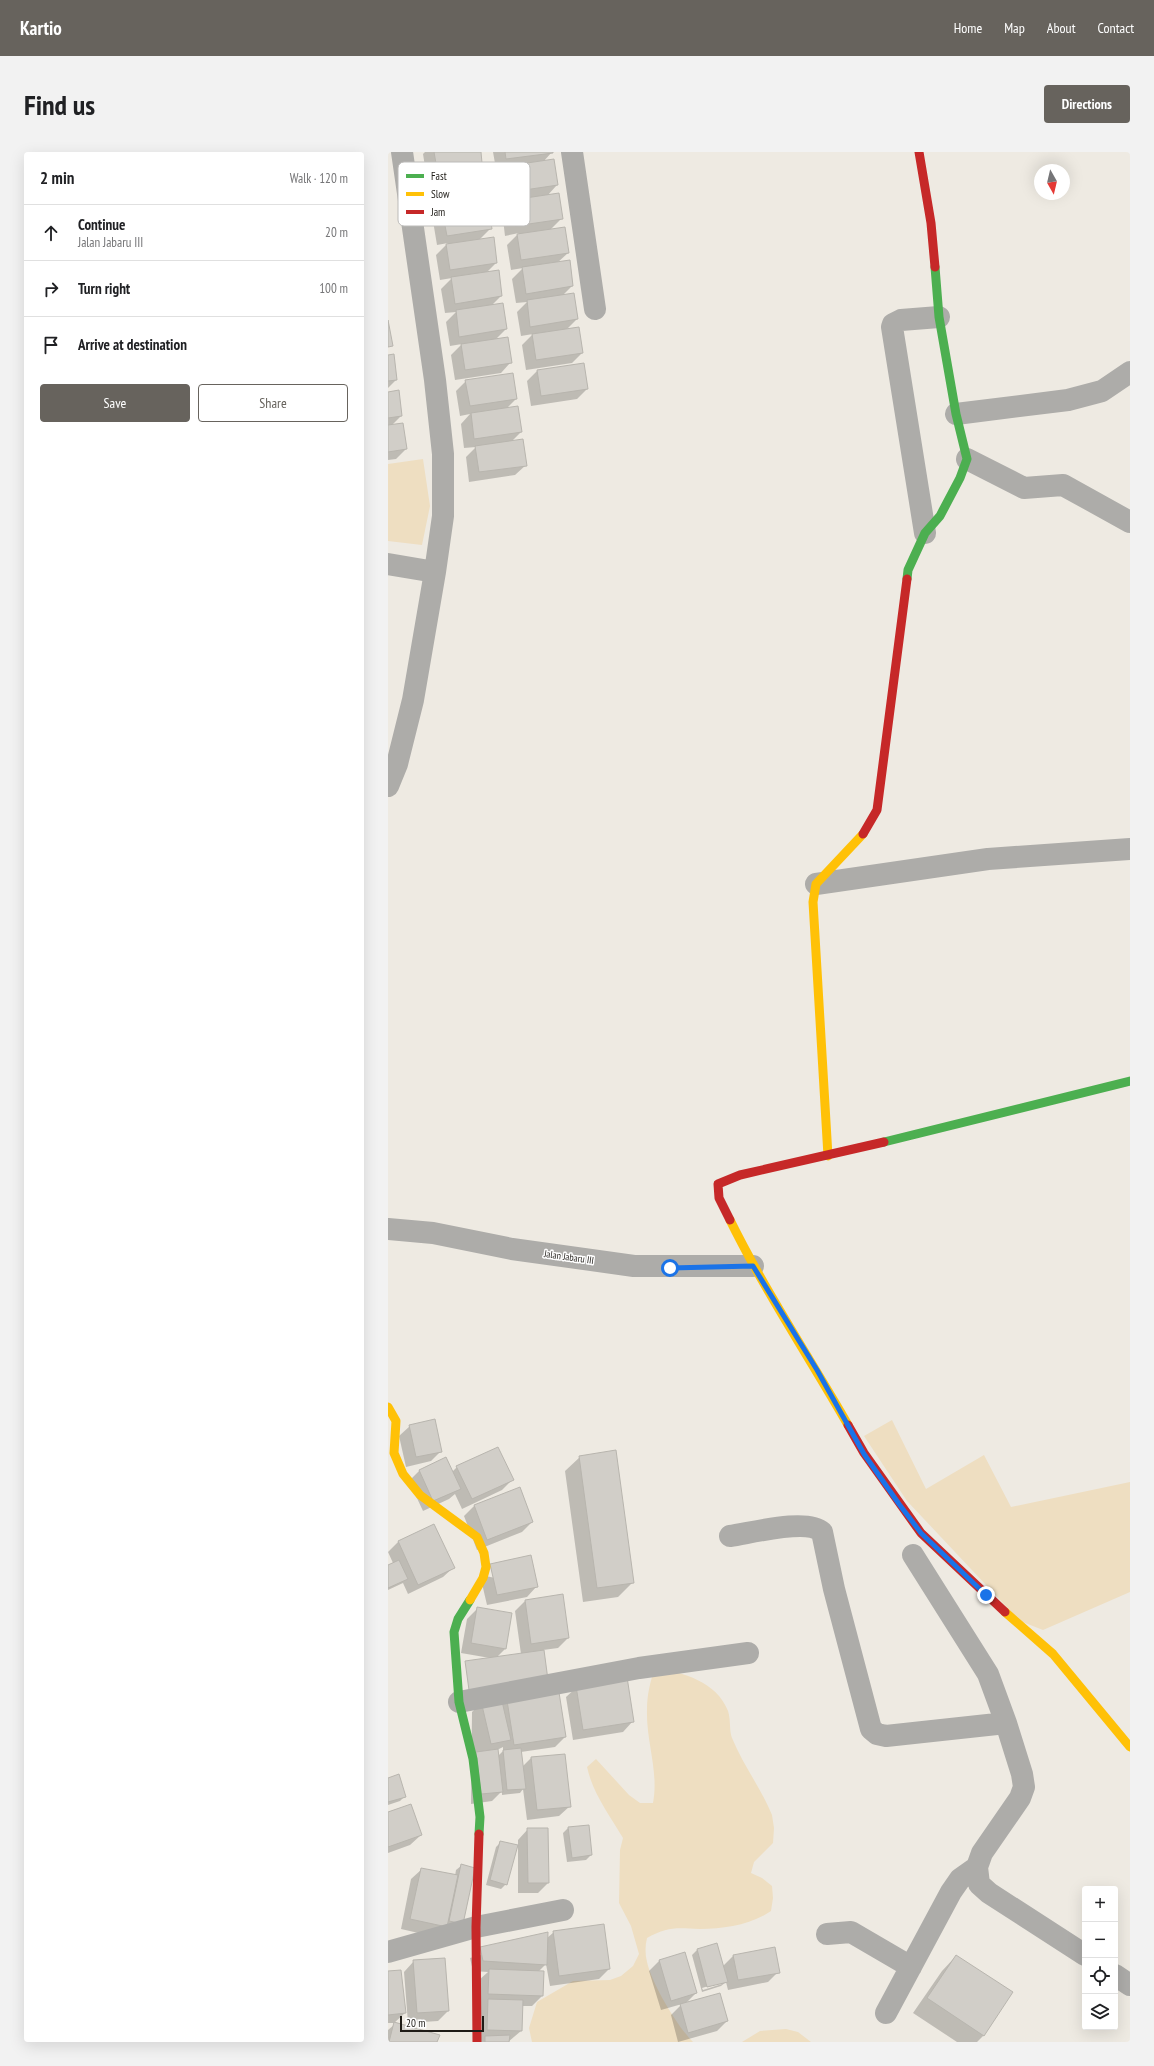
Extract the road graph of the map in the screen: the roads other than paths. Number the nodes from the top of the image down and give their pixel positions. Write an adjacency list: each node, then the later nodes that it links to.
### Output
1 (402, 152): 4 (street)
2 (572, 152): 6 (street)
3 (920, 152): 7 (street)
4 (403, 162)
5 (413, 226): 14 (street)
6 (595, 309)
7 (940, 317): 9 (street); 12 (street)
8 (1130, 372): 9 (street)
9 (956, 414): 10 (street)
10 (966, 459): 11 (street); 12 (street)
11 (1130, 522)
12 (924, 533): 17 (street)
13 (388, 564): 14 (street)
14 (435, 572): 15 (street)
15 (388, 786)
16 (1130, 849): 17 (street)
17 (816, 884): 19 (street)
18 (1130, 1081): 19 (street)
19 (828, 1156): 21 (street)
20 (388, 1230): 21 (street, Jalan Jabaru III)
21 (753, 1266): 28 (street)
22 (388, 1407): 26 (street)
23 (730, 1536): 27 (street)
24 (913, 1555): 27 (street)
25 (748, 1653): 26 (street)
26 (459, 1702): 31 (street)
27 (1006, 1723): 29 (street)
28 (1130, 1747)
29 (977, 1867): 34 (street); 35 (street)
30 (563, 1910): 31 (street)
31 (476, 1927): 33 (street); 39 (street)
32 (827, 1934): 35 (street)
33 (388, 1952)
34 (1082, 1954)
35 (911, 1967): 38 (street)
36 (1118, 1977): 37 (street)
37 (1130, 1985)
38 (886, 2013)
39 (477, 2042)

